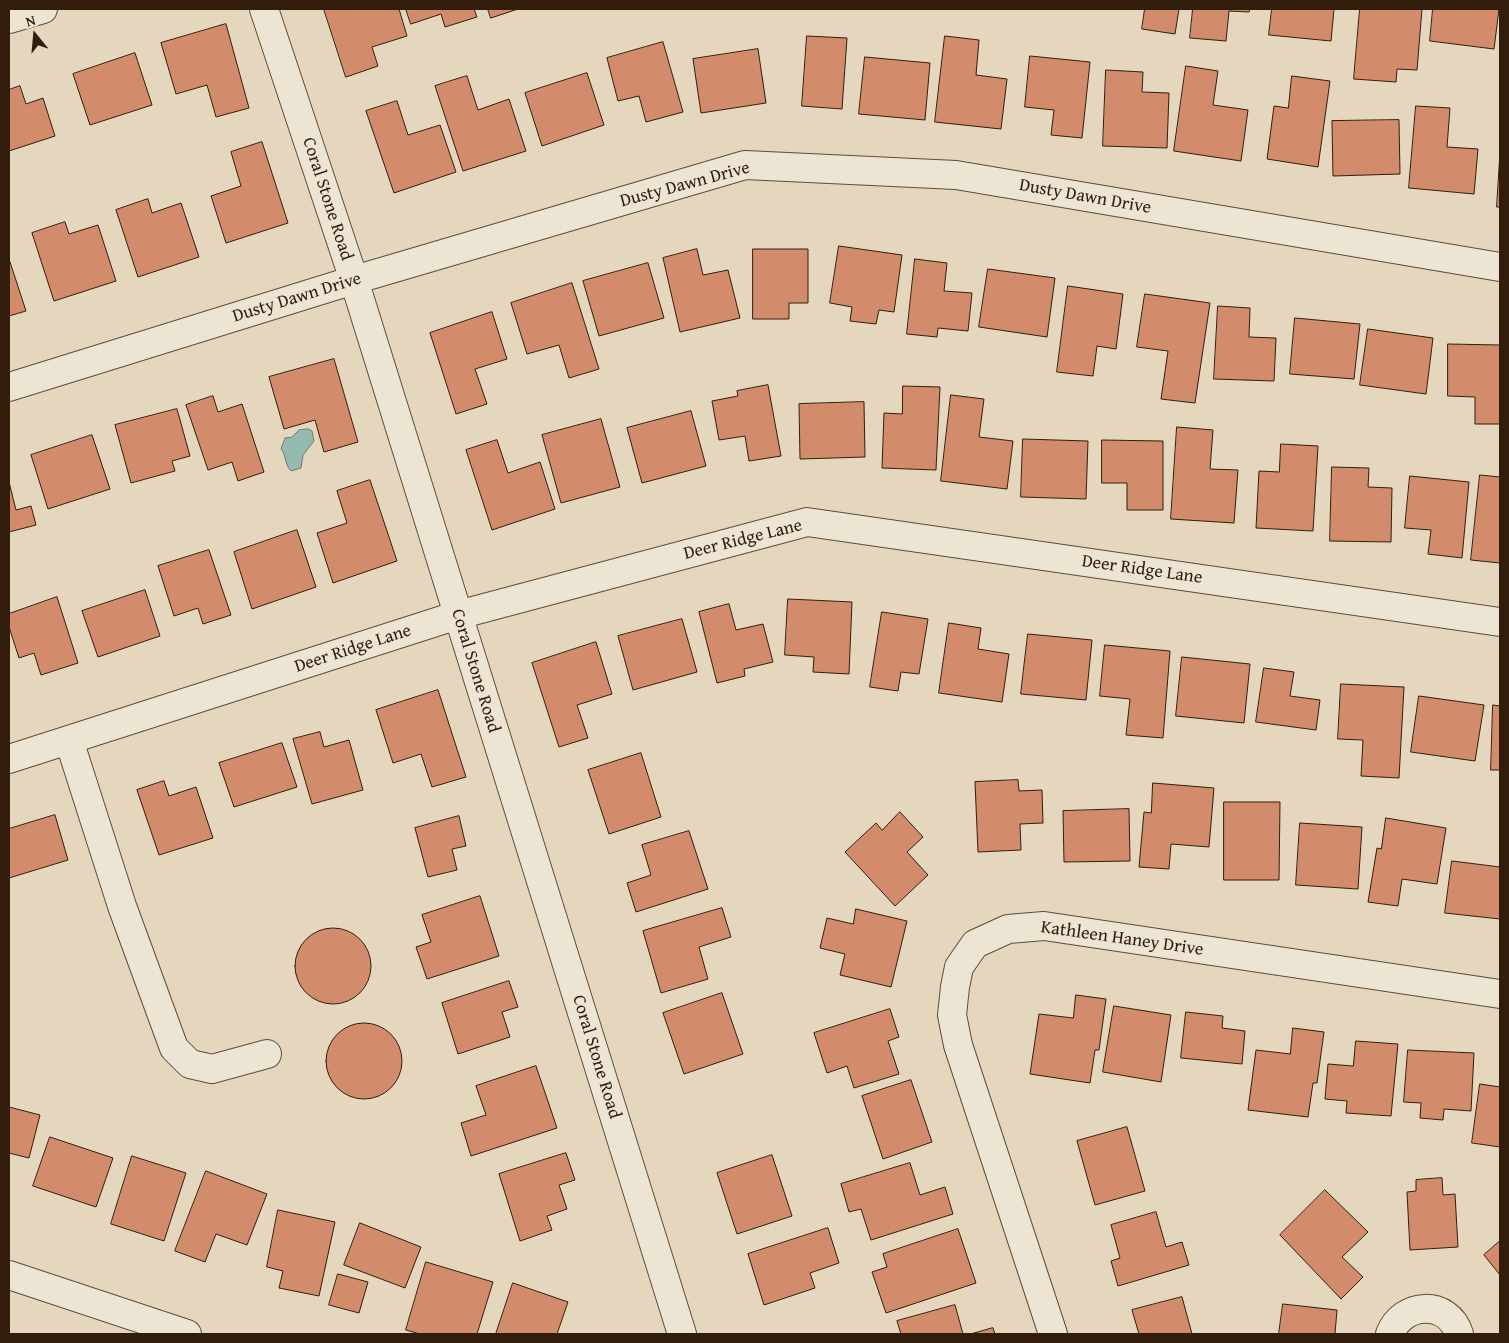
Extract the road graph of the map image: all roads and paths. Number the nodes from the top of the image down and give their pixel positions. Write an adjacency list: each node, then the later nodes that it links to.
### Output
1 (43, 9): 3 (street)
2 (264, 9): 5 (street, Coral Stone Road)
3 (9, 19)
4 (1500, 267): 5 (street, Dusty Dawn Drive)
5 (354, 280): 6 (street, Dusty Dawn Drive); 7 (street, Coral Stone Road)
6 (9, 386)
7 (458, 615): 8 (street, Deer Ridge Lane); 9 (street, Deer Ridge Lane); 15 (street, Coral Stone Road)
8 (1500, 622)
9 (69, 740): 10 (street, Deer Ridge Lane); 12 (street)
10 (9, 759)
11 (1500, 994): 16 (street, Kathleen Haney Drive)
12 (267, 1054)
13 (9, 1275): 14 (street)
14 (187, 1334)
15 (682, 1334)
16 (1053, 1334)
17 (1390, 1334): 18 (street)
18 (1459, 1334)

